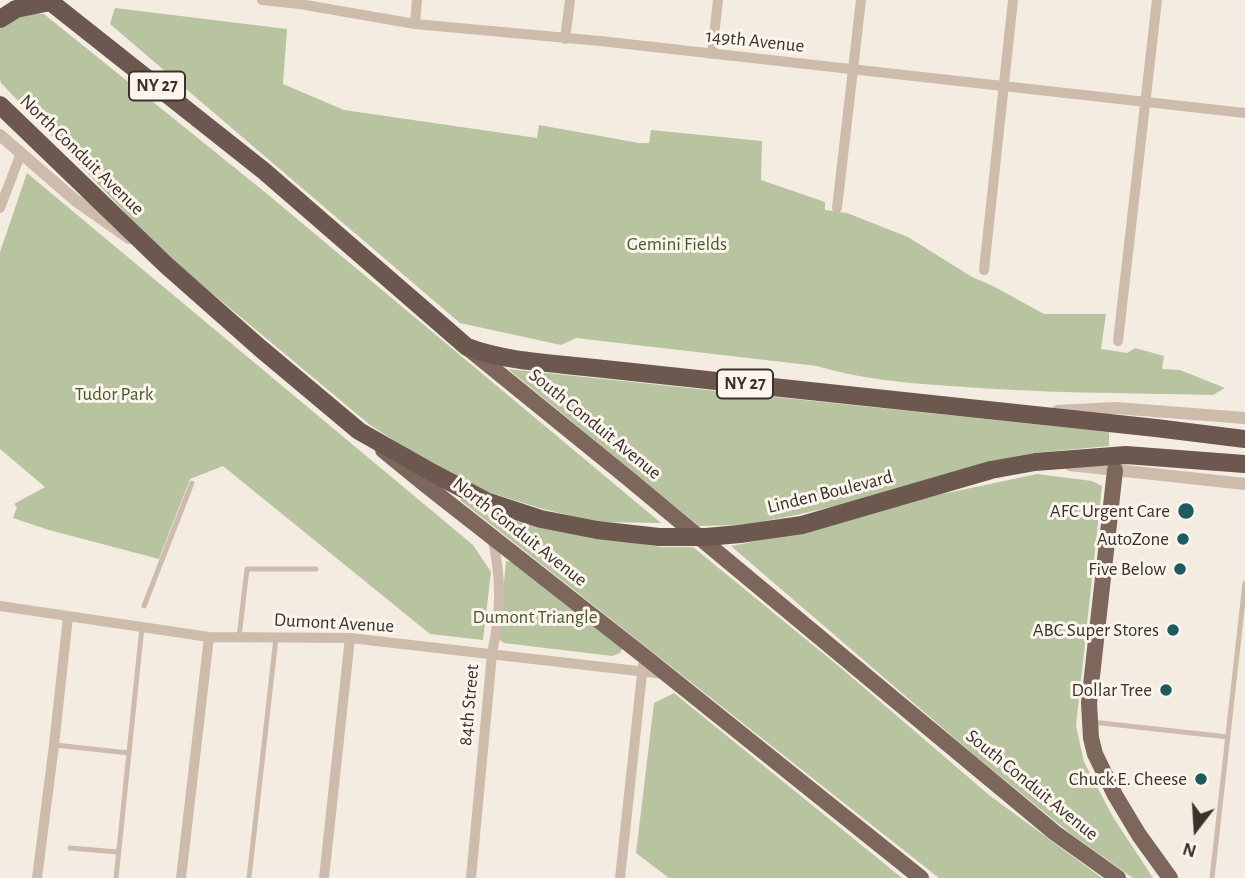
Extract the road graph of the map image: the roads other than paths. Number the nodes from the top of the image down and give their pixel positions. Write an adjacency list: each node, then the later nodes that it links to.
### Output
1 (262, 0): 10 (street, 149th Avenue)
2 (417, 0): 10 (street)
3 (570, 0): 11 (street)
4 (718, 0): 12 (street)
5 (860, 0): 13 (street)
6 (1013, 0): 14 (street)
7 (1157, 0): 16 (street)
8 (52, 1): 9 (highway); 27 (highway, South Conduit Avenue / NY 27)
9 (0, 19)
10 (415, 23): 11 (street, 149th Avenue)
11 (565, 39): 12 (street, 149th Avenue)
12 (712, 54): 13 (street, 149th Avenue)
13 (853, 69): 14 (street, 149th Avenue); 23 (street)
14 (1004, 86): 16 (street, 149th Avenue); 25 (street)
15 (0, 89): 20 (highway)
16 (1146, 102): 18 (street, 149th Avenue); 26 (street)
17 (0, 105): 20 (highway, North Conduit Avenue)
18 (1245, 113)
19 (0, 135): 21 (street, North Conduit Avenue)
20 (36, 141): 24 (highway, North Conduit Avenue)
21 (20, 153): 22 (street); 24 (street, North Conduit Avenue)
22 (0, 208)
23 (837, 208)
24 (166, 265): 30 (highway, North Conduit Avenue)
25 (984, 270)
26 (1118, 341)
27 (467, 347): 28 (highway, NY 27); 63 (main road, South Conduit Avenue)
28 (1024, 414): 29 (street); 31 (highway, NY 27)
29 (1245, 418)
30 (359, 431): 32 (highway, Linden Boulevard, bridge); 36 (main road, North Conduit Avenue)
31 (1245, 439)
32 (1115, 463): 33 (highway, Linden Boulevard); 35 (street, Linden Boulevard); 49 (main road)
33 (1245, 464)
34 (192, 483): 40 (lane)
35 (1245, 484)
36 (492, 537): 47 (street, 84th Street); 48 (main road, North Conduit Avenue)
37 (316, 569): 44 (lane)
38 (1245, 583): 50 (lane)
39 (0, 606): 41 (street, Dumont Avenue)
40 (144, 607)
41 (68, 617): 42 (street, Dumont Avenue); 51 (street)
42 (142, 627): 43 (street, Dumont Avenue); 52 (lane)
43 (209, 637): 44 (street, Dumont Avenue); 57 (street)
44 (239, 637): 45 (street, Dumont Avenue)
45 (276, 638): 46 (street, Dumont Avenue); 58 (lane)
46 (350, 638): 47 (street, Dumont Avenue); 59 (street)
47 (492, 654): 48 (street, Dumont Avenue); 60 (street, 84th Street)
48 (643, 664): 61 (street); 62 (main road, North Conduit Avenue)
49 (1090, 722): 50 (lane); 64 (main road)
50 (1228, 737): 65 (lane)
51 (54, 745): 52 (lane); 55 (street)
52 (129, 753): 54 (lane)
53 (70, 848): 54 (lane)
54 (118, 852): 56 (lane)
55 (37, 878)
56 (116, 878)
57 (181, 878)
58 (249, 878)
59 (324, 878)
60 (471, 878)
61 (620, 878)
62 (921, 878)
63 (1118, 878)
64 (1170, 878)
65 (1212, 878)

